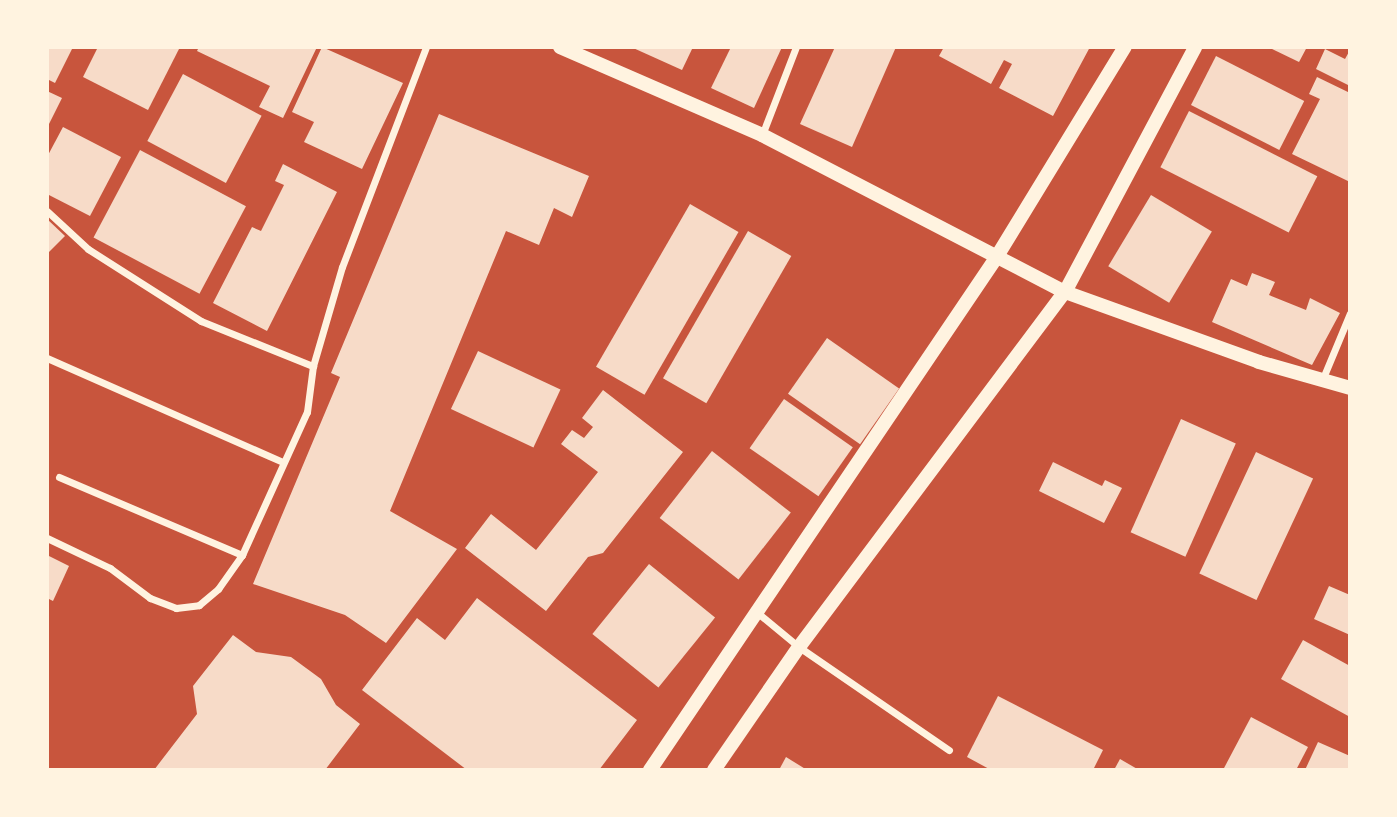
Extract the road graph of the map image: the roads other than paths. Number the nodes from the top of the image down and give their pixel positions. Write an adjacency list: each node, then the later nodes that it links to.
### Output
1 (426, 47): 12 (street)
2 (796, 47): 6 (street)
3 (1125, 47): 8 (main road)
4 (1195, 47): 9 (main road)
5 (561, 48): 6 (main road)
6 (762, 135): 8 (main road)
7 (47, 211): 12 (street)
8 (996, 258): 9 (main road); 19 (main road)
9 (1065, 292): 13 (main road); 20 (main road)
10 (1350, 313): 13 (street)
11 (47, 358): 15 (street)
12 (313, 366): 15 (street)
13 (1323, 378): 14 (main road)
14 (1350, 388)
15 (284, 463): 18 (street)
16 (59, 477): 18 (street)
17 (47, 538): 18 (street)
18 (242, 555)
19 (759, 614): 20 (street); 22 (main road)
20 (799, 647): 21 (street); 23 (main road)
21 (949, 750)
22 (650, 770)
23 (714, 770)

